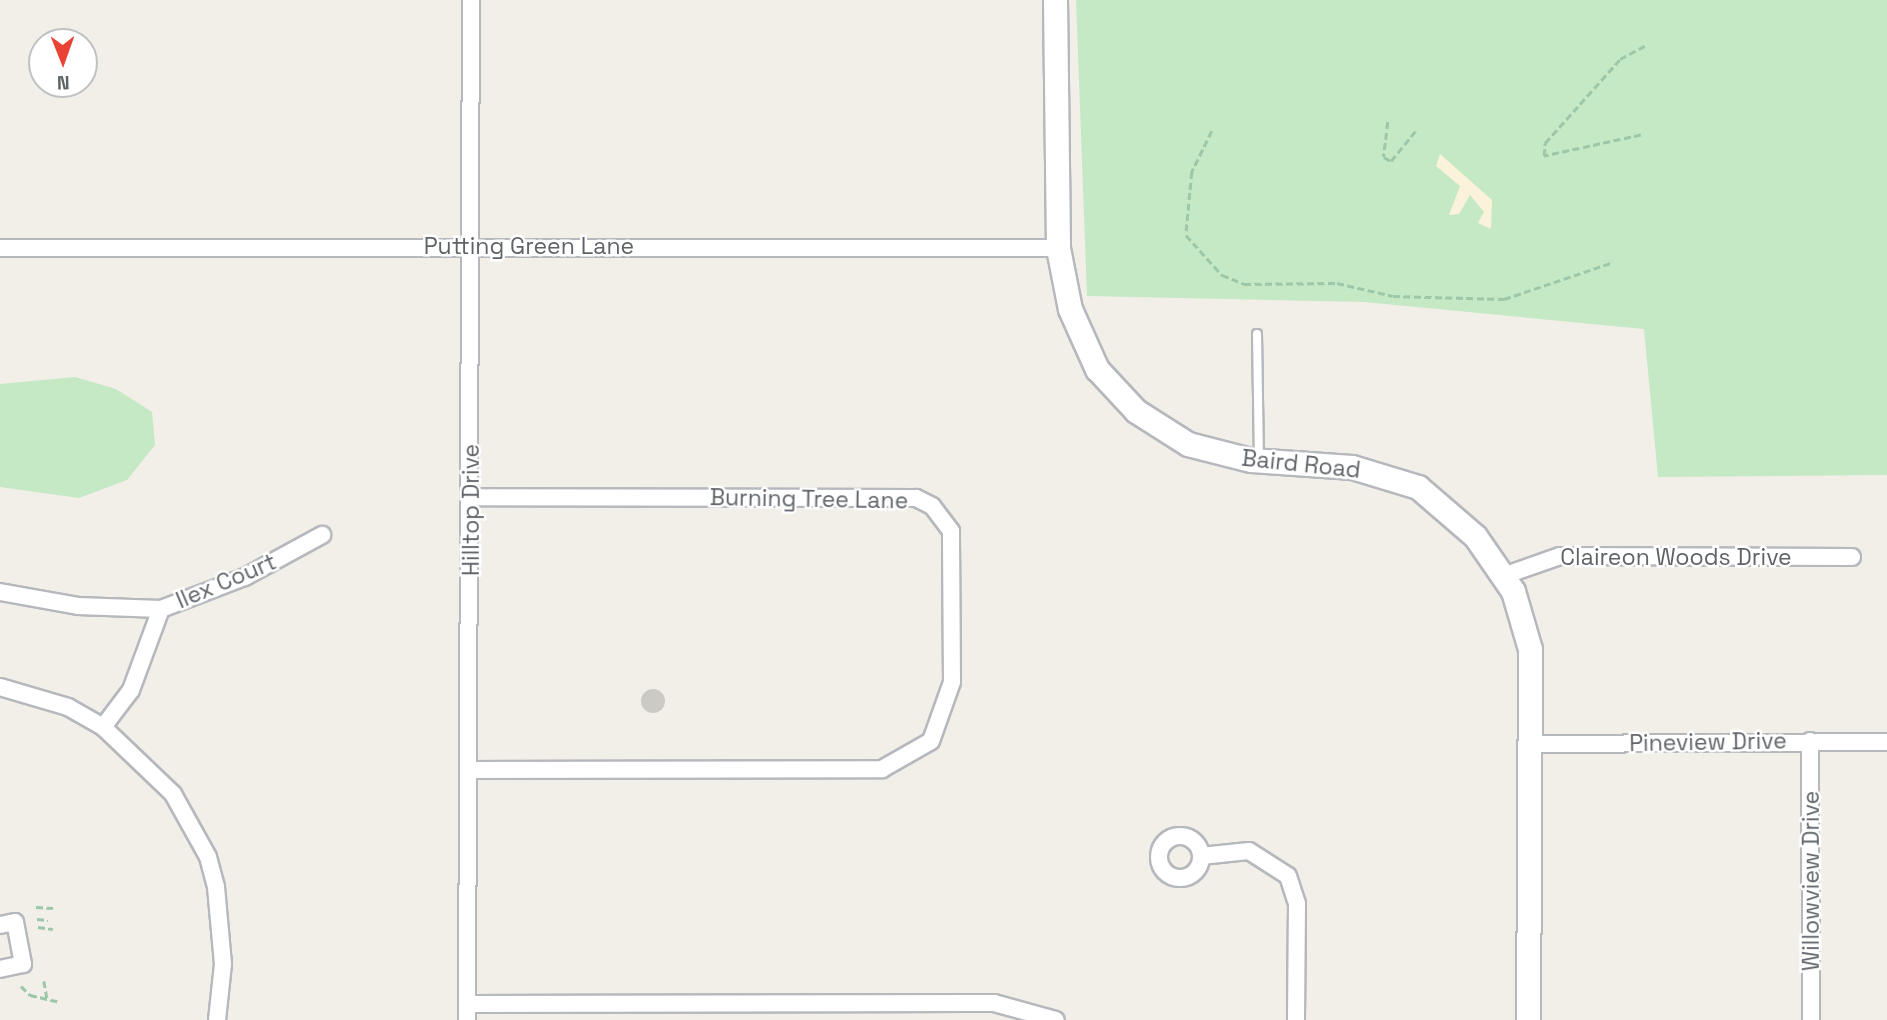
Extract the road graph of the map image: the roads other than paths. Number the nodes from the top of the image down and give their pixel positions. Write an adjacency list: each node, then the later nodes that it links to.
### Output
1 (471, 0): 3 (street, Hilltop Drive)
2 (1055, 0): 5 (street, Baird Road)
3 (472, 246): 4 (street, Putting Green Lane); 5 (street, Putting Green Lane); 8 (street, Hilltop Drive)
4 (0, 248)
5 (1058, 248): 7 (street, Baird Road)
6 (1257, 334): 7 (lane)
7 (1259, 460): 11 (street, Baird Road)
8 (471, 497): 19 (street, Hilltop Drive); 19 (street, Burning Tree Lane)
9 (322, 535): 13 (street, Ilex Court)
10 (1852, 557): 11 (street, Claireon Woods Drive)
11 (1503, 576): 18 (street, Baird Road)
12 (0, 592): 13 (street, Ilex Court)
13 (161, 608): 15 (street)
14 (0, 687): 15 (street)
15 (103, 727): 26 (street)
16 (1810, 741): 17 (street, Pineview Drive); 18 (street, Pineview Drive); 32 (street, Willowview Drive)
17 (1887, 742)
18 (1530, 744): 31 (street, Baird Road)
19 (468, 770): 25 (street, Hilltop Drive)
20 (1201, 856): 30 (street)
21 (0, 925): 22 (street)
22 (0, 969)
23 (934, 1002): 24 (street); 28 (street); 29 (street)
24 (699, 1003): 25 (street); 27 (street)
25 (467, 1012)
26 (217, 1020)
27 (699, 1020)
28 (934, 1020)
29 (1056, 1020)
30 (1296, 1020)
31 (1528, 1020)
32 (1811, 1020)

